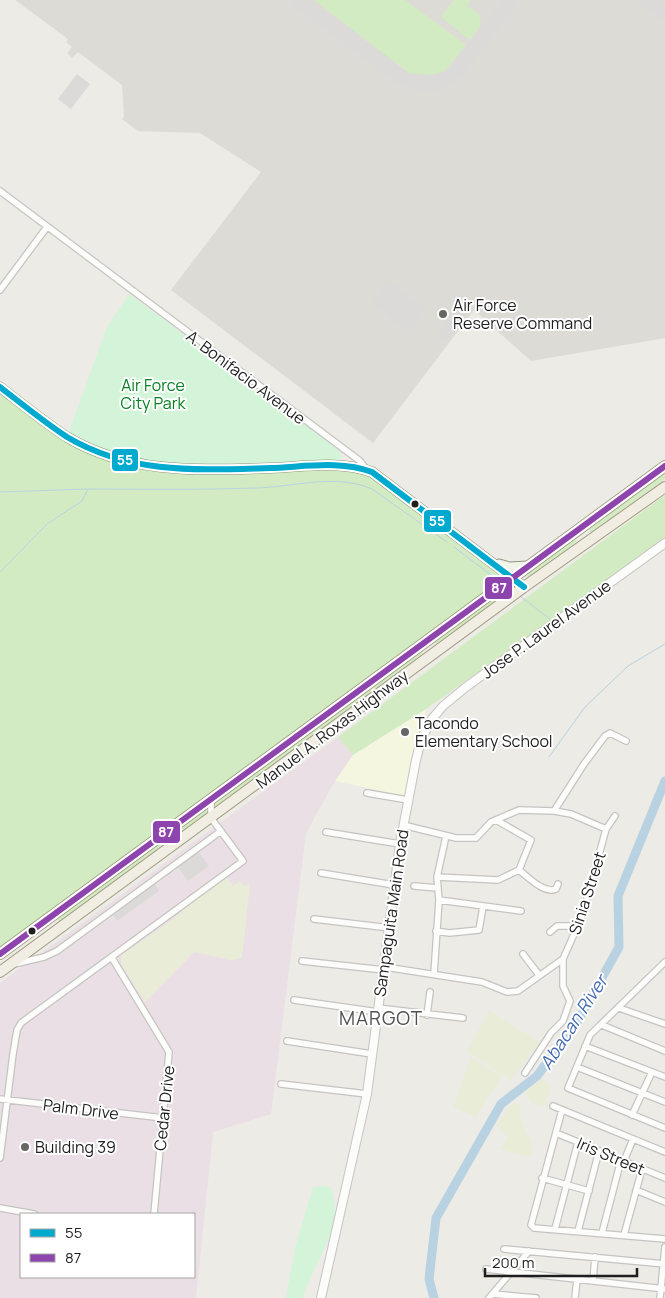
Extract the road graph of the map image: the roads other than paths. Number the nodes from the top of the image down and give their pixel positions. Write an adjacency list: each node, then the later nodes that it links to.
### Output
1 (0, 191): 2 (street, A. Bonifacio Avenue)
2 (47, 227): 3 (street); 6 (street, A. Bonifacio Avenue)
3 (0, 290)
4 (0, 387): 6 (main road)
5 (665, 466): 8 (main road, Manuel A. Roxas Highway)
6 (366, 469): 11 (main road, A. Bonifacio Avenue)
7 (665, 487): 9 (main road, Manuel A. Roxas Highway)
8 (577, 530): 9 (main road); 12 (main road, Manuel A. Roxas Highway)
9 (587, 543): 14 (main road, Manuel A. Roxas Highway)
10 (665, 543): 17 (street, Jose P. Laurel Avenue)
11 (492, 561): 12 (main road, A. Bonifacio Avenue); 13 (main road, A. Bonifacio Avenue)
12 (528, 566): 13 (main road, Manuel A. Roxas Highway)
13 (512, 577): 14 (main road, A. Bonifacio Avenue); 15 (main road, Manuel A. Roxas Highway)
14 (524, 587): 16 (main road, Manuel A. Roxas Highway)
15 (423, 643): 16 (main road); 20 (main road, Manuel A. Roxas Highway)
16 (432, 654): 24 (main road, Manuel A. Roxas Highway)
17 (431, 720): 21 (street, Sampaguita Main Road)
18 (626, 741): 22 (street)
19 (367, 793): 21 (street)
20 (212, 799): 24 (street); 47 (main road, Manuel A. Roxas Highway)
21 (408, 800): 26 (street, Sampaguita Main Road)
22 (554, 811): 25 (street); 27 (street)
23 (615, 816): 27 (street, Sinia Street)
24 (211, 818): 28 (street); 53 (main road, Manuel A. Roxas Highway)
25 (496, 820): 30 (street); 32 (street)
26 (403, 825): 30 (street); 31 (street, Sampaguita Main Road)
27 (606, 829): 43 (street, Sinia Street)
28 (221, 832): 49 (street); 53 (street)
29 (326, 832): 31 (street)
30 (446, 836): 34 (street)
31 (400, 844): 36 (street, Sampaguita Main Road)
32 (519, 870): 34 (street); 35 (street)
33 (321, 873): 36 (street)
34 (437, 877): 38 (street)
35 (558, 884)
36 (394, 885): 44 (street, Sampaguita Main Road)
37 (414, 886): 38 (street)
38 (438, 888): 39 (street)
39 (439, 900): 40 (street); 45 (street)
40 (483, 907): 41 (street); 45 (street)
41 (521, 911)
42 (314, 919): 44 (street)
43 (578, 926): 46 (street); 50 (street, Sinia Street)
44 (390, 928): 54 (street, Sampaguita Main Road)
45 (436, 931): 55 (street)
46 (550, 932)
47 (0, 954)
48 (523, 954): 56 (street)
49 (112, 958): 76 (street); 81 (street, Cedar Drive)
50 (562, 959): 56 (street, Sinia Street); 70 (street)
51 (302, 961): 54 (street, Sinia Street)
52 (665, 962): 59 (street)
53 (4, 969)
54 (384, 969): 55 (street, Sinia Street); 60 (street, Sampaguita Main Road)
55 (434, 974): 56 (street, Sinia Street)
56 (539, 975)
57 (430, 992): 61 (street)
58 (294, 1000): 60 (street)
59 (619, 1008): 63 (street); 64 (street)
60 (378, 1010): 61 (street); 68 (street, Sampaguita Main Road)
61 (427, 1015): 62 (street)
62 (464, 1018)
63 (665, 1024)
64 (602, 1025): 66 (street); 67 (street)
65 (287, 1041): 68 (street)
66 (585, 1046): 69 (street); 71 (street)
67 (665, 1051)
68 (372, 1054): 75 (street, Sampaguita Main Road)
69 (578, 1067): 74 (street); 80 (street)
70 (525, 1072)
71 (652, 1072): 72 (street); 74 (street)
72 (665, 1077)
73 (281, 1084): 75 (street)
74 (642, 1093): 77 (street); 80 (street)
75 (367, 1094): 116 (street, Sampaguita Main Road)
76 (3, 1100): 81 (street, Palm Drive); 88 (street)
77 (665, 1102)
78 (553, 1106): 79 (street)
79 (562, 1110): 83 (street); 84 (street)
80 (632, 1115): 82 (street)
81 (163, 1118): 99 (street, Cedar Drive)
82 (665, 1128)
83 (556, 1133): 85 (street, Iris Street); 91 (street)
84 (633, 1139): 87 (street); 89 (street)
85 (578, 1142): 86 (street, Iris Street); 93 (street)
86 (599, 1151): 89 (street, Iris Street); 95 (street)
87 (665, 1152)
88 (0, 1158)
89 (623, 1161): 90 (street, Iris Street); 102 (street)
90 (642, 1169): 92 (street, Iris Street); 94 (street)
91 (542, 1178): 93 (street); 100 (street)
92 (665, 1178)
93 (566, 1185): 95 (street); 100 (street)
94 (636, 1190): 96 (street); 103 (street)
95 (589, 1191): 101 (street)
96 (665, 1202)
97 (0, 1208): 98 (street)
98 (28, 1213)
99 (154, 1213)
100 (556, 1229): 101 (street)
101 (578, 1231): 102 (street)
102 (602, 1233): 103 (street)
103 (624, 1235): 104 (street)
104 (665, 1239)
105 (665, 1247): 109 (street)
106 (504, 1249): 107 (street)
107 (529, 1251): 108 (street); 111 (street)
108 (595, 1257): 109 (street); 113 (street)
109 (664, 1264): 114 (street)
110 (486, 1270): 111 (street)
111 (510, 1272): 112 (street); 115 (street)
112 (577, 1279): 113 (street); 118 (street)
113 (593, 1281): 114 (street)
114 (663, 1288): 119 (street)
115 (491, 1296): 117 (street)
116 (321, 1298)
117 (536, 1298)
118 (575, 1298)
119 (660, 1298)

